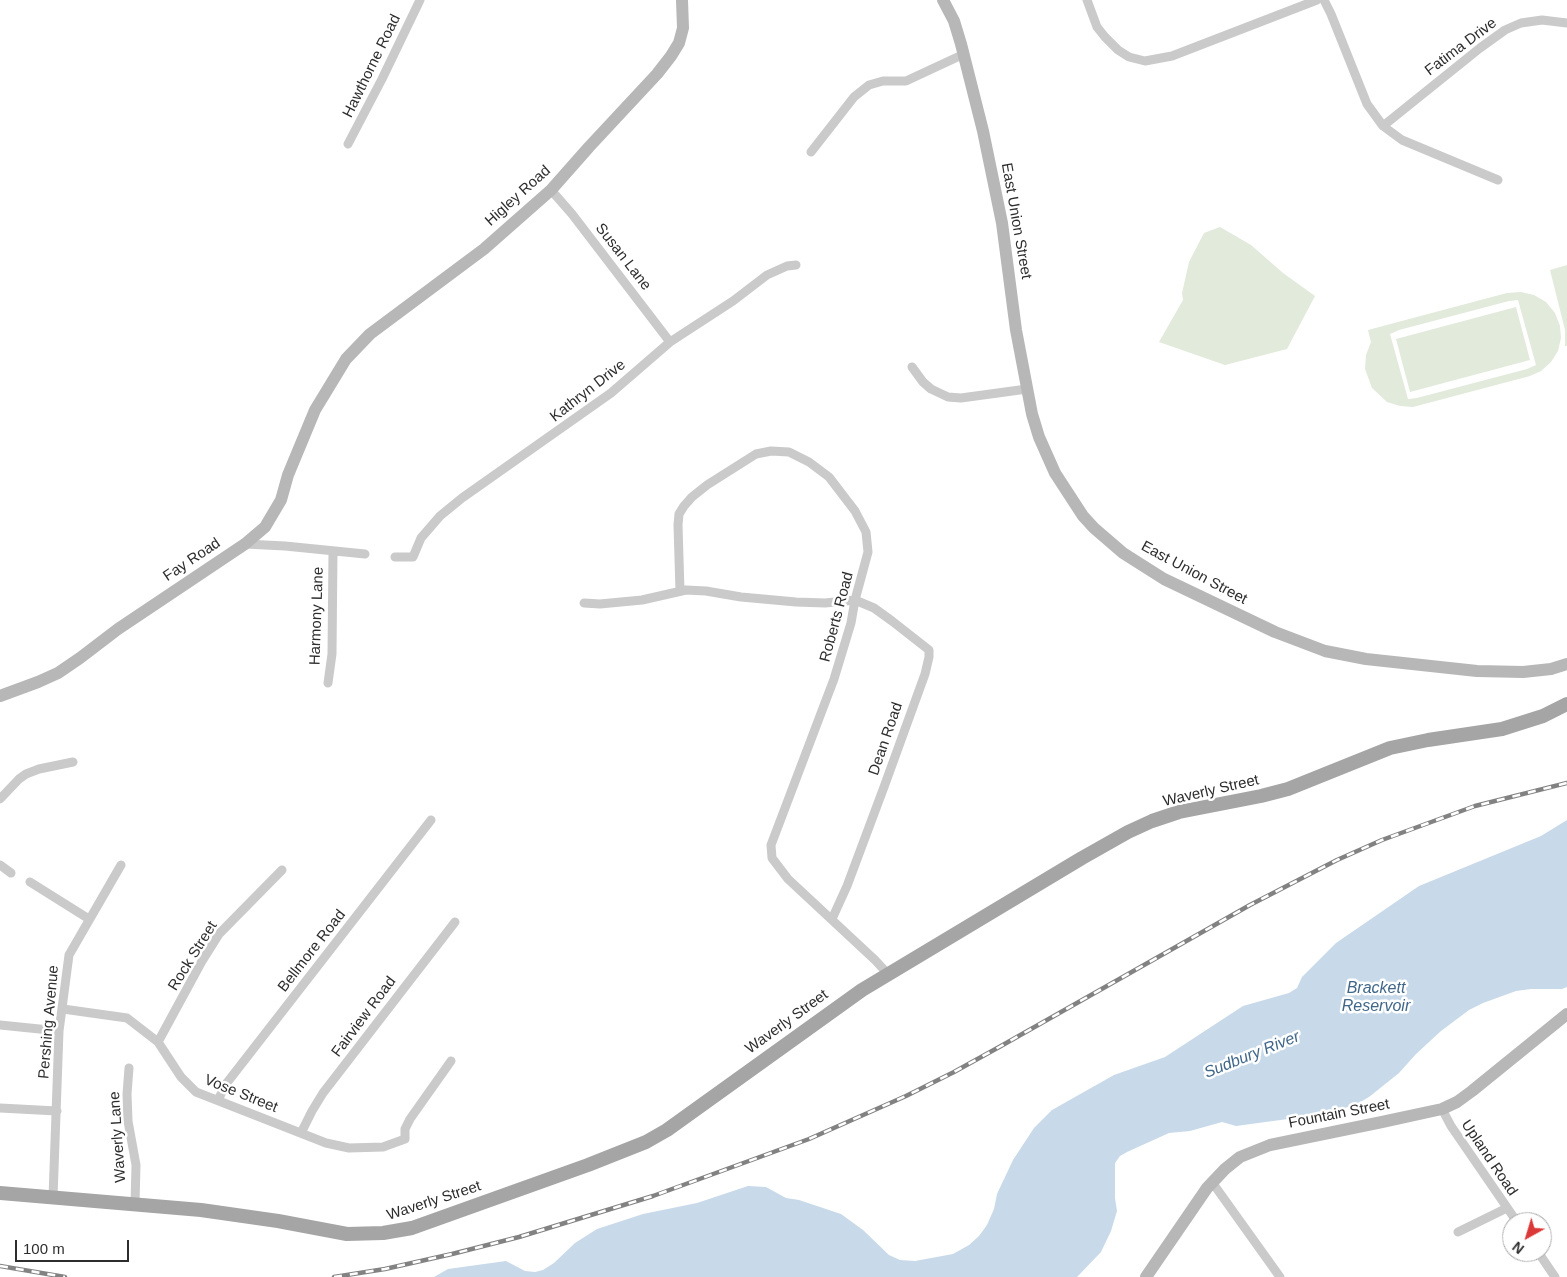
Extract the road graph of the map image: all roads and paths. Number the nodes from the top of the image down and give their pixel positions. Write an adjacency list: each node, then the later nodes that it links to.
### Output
1 (420, 0): 10 (street, Hawthorne Road)
2 (682, 0): 13 (street, Higley Road)
3 (943, 0): 8 (street, East Union Street)
4 (1088, 0): 5 (street)
5 (1317, 0)
6 (1324, 0): 9 (street)
7 (1567, 23): 9 (street, Fatima Drive)
8 (964, 54): 11 (street); 18 (street, East Union Street)
9 (1383, 126): 12 (street)
10 (348, 144)
11 (811, 152)
12 (1498, 180)
13 (551, 190): 15 (street, Susan Lane); 17 (street, Higley Road)
14 (796, 265): 15 (street, Kathryn Drive)
15 (670, 342): 22 (street, Kathryn Drive)
16 (912, 367): 18 (street)
17 (330, 384): 19 (street, Fay Road)
18 (1027, 389): 26 (street, East Union Street)
19 (245, 544): 20 (street); 28 (street, Fay Road)
20 (333, 551): 21 (street); 27 (street, Harmony Lane)
21 (365, 554)
22 (395, 557)
23 (680, 591): 24 (street); 24 (street, Roberts Road); 25 (street)
24 (855, 600): 39 (street, Roberts Road); 39 (street, Dean Road)
25 (584, 604)
26 (1567, 664)
27 (328, 683)
28 (0, 696)
29 (1567, 704): 41 (main road, Waverly Street)
30 (73, 762): 31 (street)
31 (0, 800)
32 (431, 820): 49 (street, Bellmore Road)
33 (0, 865): 36 (street)
34 (121, 865): 38 (street, Pershing Avenue)
35 (282, 870): 46 (street, Rock Street)
36 (11, 872)
37 (30, 882): 38 (street)
38 (89, 919): 42 (street, Pershing Avenue)
39 (832, 919): 41 (street, Roberts Road)
40 (455, 922): 53 (street, Fairview Road)
41 (888, 974): 57 (main road, Waverly Street)
42 (63, 1008): 45 (street, Pershing Avenue); 46 (street, Vose Street)
43 (1567, 1014): 51 (street, Fountain Street)
44 (0, 1025): 45 (street)
45 (59, 1031): 52 (street, Pershing Avenue)
46 (158, 1042): 49 (street, Vose Street)
47 (451, 1061): 53 (street, Vose Street)
48 (129, 1068): 57 (street, Waverly Lane)
49 (218, 1100): 53 (street, Vose Street)
50 (0, 1108): 52 (street)
51 (1442, 1108): 54 (street, Fountain Street); 58 (street, Upland Road)
52 (57, 1111): 56 (street, Pershing Avenue)
53 (302, 1133)
54 (1212, 1182): 62 (street, Fountain Street); 63 (street)
55 (0, 1193): 56 (main road, Waverly Street)
56 (53, 1197): 57 (main road, Waverly Street)
57 (135, 1204)
58 (1507, 1208): 59 (street, Upland Road); 60 (street)
59 (1510, 1212)
60 (1458, 1232)
61 (1545, 1262): 64 (street)
62 (1146, 1277)
63 (1280, 1277)
64 (1555, 1277)

